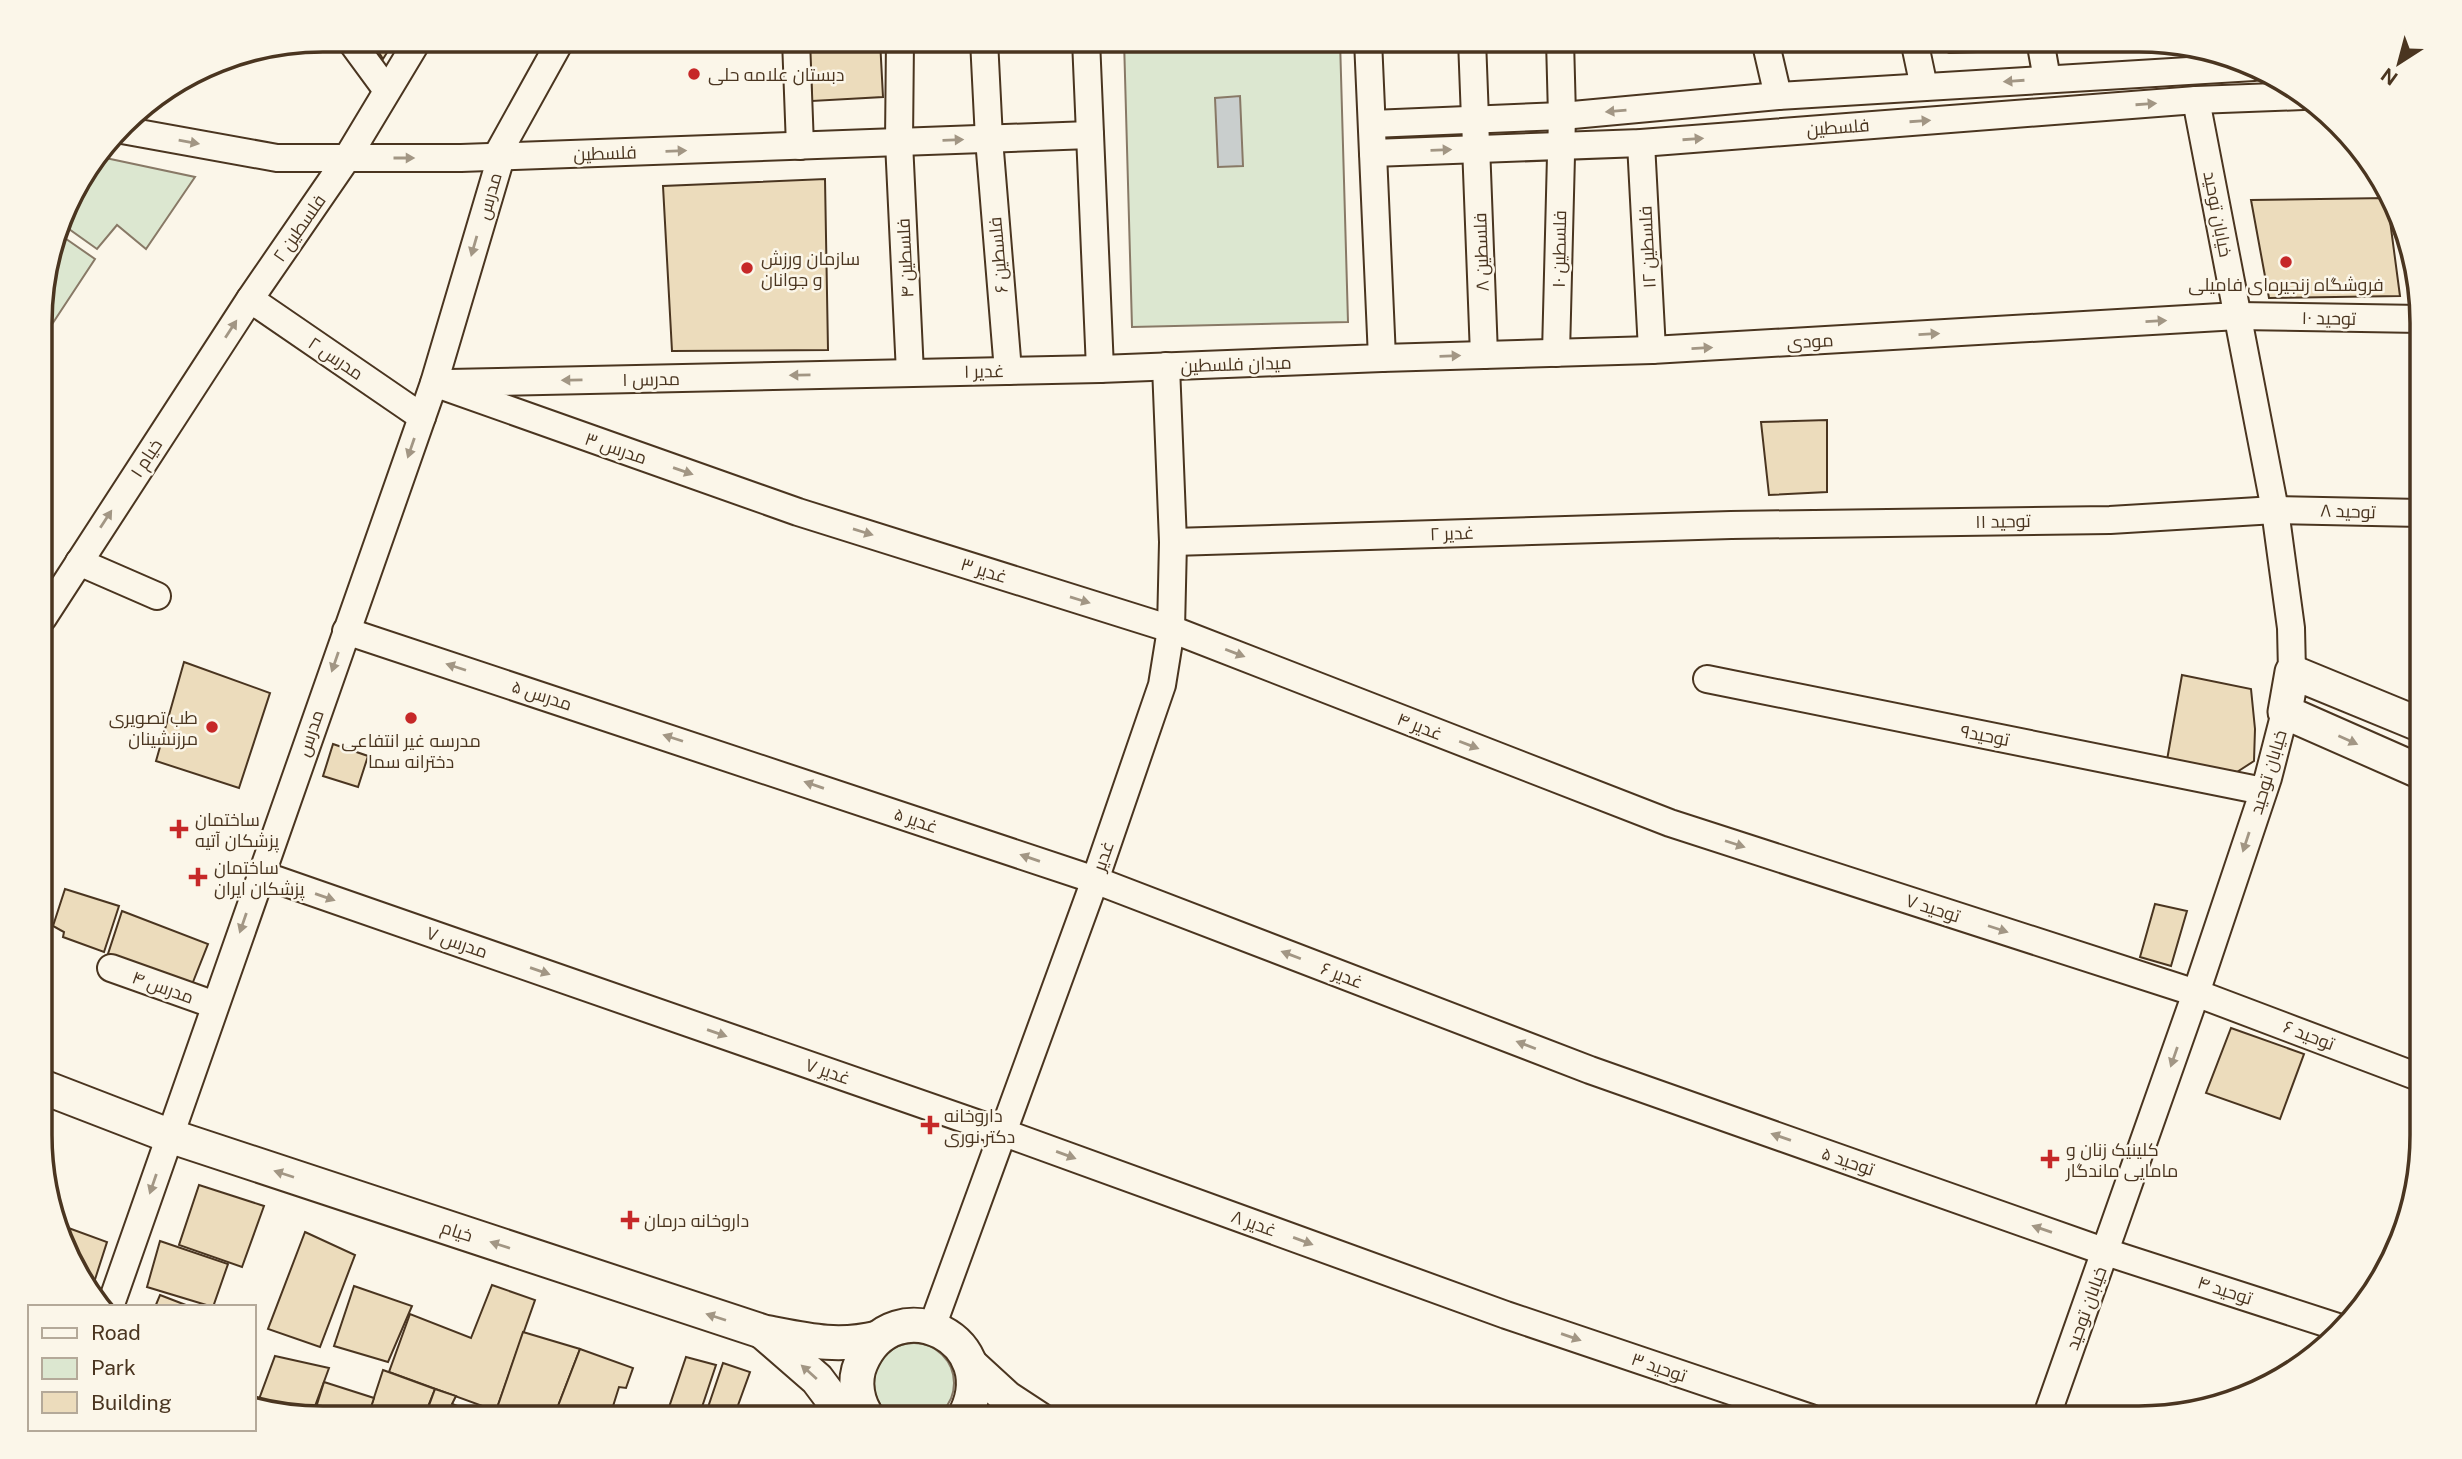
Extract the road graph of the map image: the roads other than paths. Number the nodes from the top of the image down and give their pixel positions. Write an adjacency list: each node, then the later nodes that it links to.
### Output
1 (359, 52): 17 (street)
2 (410, 52): 17 (street, فلسطین ۲)
3 (555, 52): 33 (street, مدرس)
4 (796, 52): 30 (street)
5 (900, 52): 27 (street, فلسطین ۴)
6 (985, 52): 26 (street, فلسطین ۶)
7 (1087, 52): 25 (street)
8 (1369, 52): 23 (street)
9 (1473, 52): 22 (street, فلسطین ۸)
10 (1560, 52): 21 (street, فلسطین ۱۰)
11 (1768, 52): 18 (street)
12 (1917, 52): 16 (street)
13 (2042, 52): 15 (street)
14 (2230, 68): 15 (street, فلسطین)
15 (2047, 79): 16 (street, فلسطین, one-way to 16)
16 (1924, 87): 18 (street, فلسطین)
17 (386, 89): 34 (street, فلسطین ۲)
18 (1778, 96): 21 (street, فلسطین, one-way to 21)
19 (2287, 97): 20 (street, فلسطین)
20 (2196, 100): 28 (street, فلسطین, one-way to 20); 36 (street, خیابان توحید)
21 (1562, 116): 22 (street, فلسطین); 29 (street, فلسطین ۱۰)
22 (1476, 119): 23 (street, فلسطین); 31 (street, فلسطین ۸)
23 (1372, 124): 32 (street)
24 (132, 132): 34 (street, فلسطین, one-way to 34)
25 (1090, 135): 26 (street, فلسطین); 43 (street)
26 (989, 139): 27 (street, فلسطین, one-way to 26); 44 (street, فلسطین ۶)
27 (899, 142): 30 (street, فلسطین); 45 (street, فلسطین ۴)
28 (1641, 143): 29 (street, فلسطین); 38 (street, فلسطین ۱۲)
29 (1561, 145): 31 (street, فلسطین); 39 (street, فلسطین ۱۰)
30 (800, 146): 33 (street, فلسطین, one-way to 30)
31 (1477, 149): 32 (street, فلسطین, one-way to 31); 40 (street, فلسطین ۸)
32 (1373, 153): 41 (street)
33 (499, 157): 34 (street, فلسطین, one-way to 33); 47 (street, مدرس, one-way to 47)
34 (347, 158): 35 (street, فلسطین ۲)
35 (250, 299): 48 (street, مدرس ۲); 54 (street, خیام ۱, one-way to 35)
36 (2238, 316): 37 (street, توحید ۱۰); 38 (street, مودی, one-way to 36); 49 (street, خیابان توحید)
37 (2410, 319)
38 (1652, 350): 39 (street, مودی)
39 (1556, 353): 40 (street, مودی)
40 (1484, 355): 41 (street, مودی, one-way to 40)
41 (1382, 358): 42 (street, میدان فلسطین)
42 (1166, 366): 43 (street, میدان فلسطین); 53 (street, غدیر)
43 (1100, 369): 44 (street, غدیر ۱)
44 (1008, 371): 45 (street, غدیر ۱)
45 (910, 373): 46 (street, غدیر ۱)
46 (868, 374): 47 (street, مدرس ۱, one-way to 47)
47 (434, 383): 48 (street, مدرس); 50 (street, مدرس ۳, one-way to 50)
48 (422, 416): 58 (street, مدرس, one-way to 58)
49 (2276, 510): 51 (street, توحید ۸); 52 (street, توحید ۱۱); 59 (street, خیابان توحید)
50 (798, 512): 57 (street, غدیر ۳, one-way to 57)
51 (2410, 513)
52 (1731, 525): 53 (street, غدیر ۲)
53 (1173, 542): 57 (street, غدیر)
54 (79, 562): 55 (street); 56 (street, خیام ۱)
55 (156, 596)
56 (52, 604)
57 (1171, 629): 66 (street, غدیر ۴, one-way to 66); 68 (street, غدیر)
58 (346, 631): 63 (street, مدرس ۵, one-way to 58); 67 (street, مدرس, one-way to 67)
59 (2292, 672): 61 (main road, خیابان توحید); 62 (main road)
60 (1707, 679): 65 (street, توحید۹)
61 (2285, 712): 64 (main road, one-way to 64); 65 (street, خیابان توحید)
62 (2410, 720)
63 (737, 760): 68 (street, غدیر ۵, one-way to 63)
64 (2410, 767)
65 (2263, 792): 70 (street, خیابان توحید, one-way to 70)
66 (1670, 823): 70 (street, توحید ۷, one-way to 70)
67 (260, 874): 71 (street, مدرس, one-way to 71); 72 (street, مدرس ۷, one-way to 72)
68 (1095, 880): 73 (street, غدیر ۶, one-way to 68); 76 (street, غدیر)
69 (111, 968): 71 (street, مدرس ۴)
70 (2196, 993): 74 (street, توحید ۶); 78 (street, خیابان توحید, one-way to 78)
71 (215, 1005): 77 (street, مدرس)
72 (653, 1010): 76 (street, غدیر ۷, one-way to 76)
73 (1590, 1070): 78 (street, توحید ۵, one-way to 73)
74 (2410, 1074)
75 (52, 1090): 77 (main road, خیام)
76 (1002, 1132): 80 (street, غدیر ۸, one-way to 80); 82 (street, غدیر)
77 (170, 1136): 79 (street, مدرس, one-way to 79); 83 (main road, خیام, one-way to 77)
78 (2106, 1252): 81 (street, توحید ۴); 91 (street, خیابان توحید)
79 (111, 1304)
80 (1506, 1315): 90 (street, توحید ۳, one-way to 90)
81 (2332, 1325)
82 (932, 1327): 84 (main road, خیام); 85 (main road)
83 (764, 1332): 84 (main road, خیام); 86 (main road, one-way to 83)
84 (878, 1338): 87 (main road)
85 (972, 1366): 88 (main road); 89 (main road)
86 (837, 1406)
87 (861, 1406)
88 (970, 1406)
89 (1019, 1406)
90 (1775, 1406)
91 (2050, 1406)

